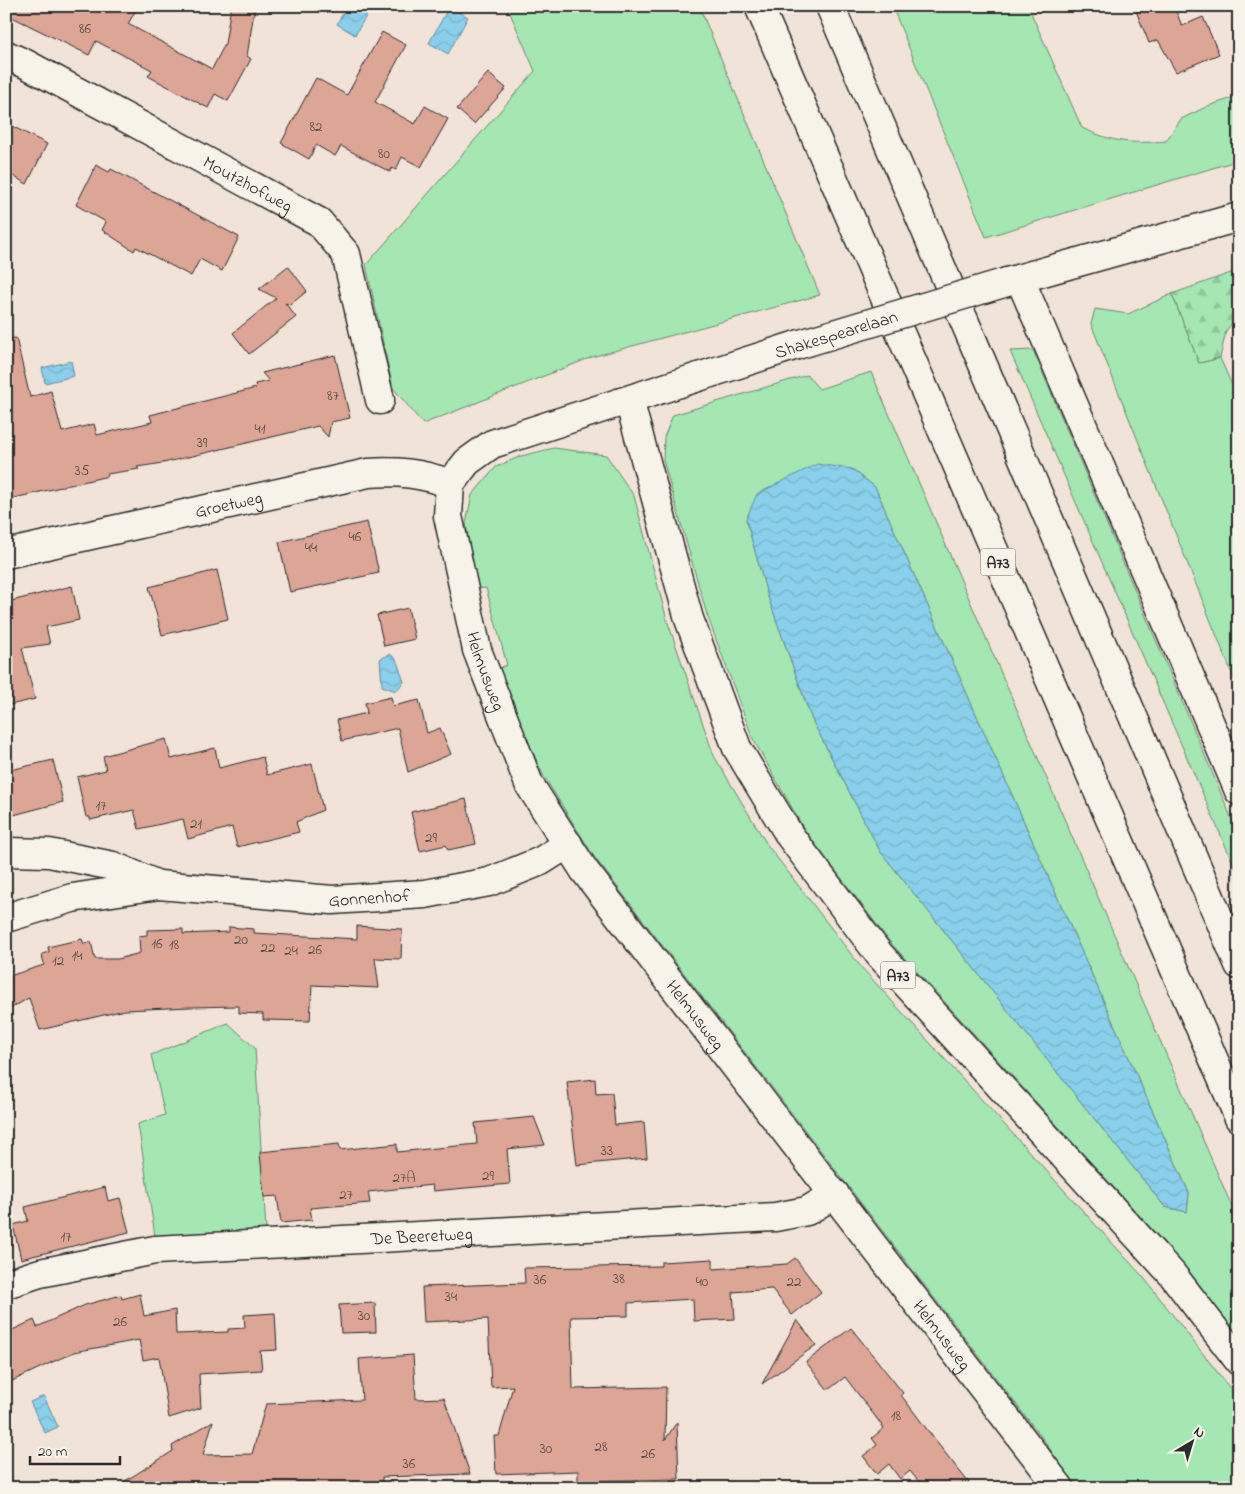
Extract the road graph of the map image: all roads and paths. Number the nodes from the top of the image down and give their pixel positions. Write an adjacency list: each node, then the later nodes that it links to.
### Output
1 (759, 6): 16 (main road, A73)
2 (830, 6): 15 (main road)
3 (6, 55): 6 (main road, Moutzhofweg)
4 (1239, 217): 5 (main road, Shakespearelaan)
5 (1014, 280): 7 (main road, Shakespearelaan, bridge); 10 (main road)
6 (380, 400)
7 (629, 400): 8 (main road, Shakespearelaan); 19 (main road, A73)
8 (450, 484): 9 (main road, Groetweg); 11 (main road, Helmusweg)
9 (6, 554)
10 (1239, 791)
11 (568, 844): 13 (main road, Gonnenhof); 17 (main road, Helmusweg)
12 (6, 852): 13 (main road, Gonnenhof)
13 (160, 885): 14 (main road, Gonnenhof)
14 (6, 918)
15 (1239, 965)
16 (1239, 1118)
17 (835, 1194): 18 (main road, De Beeretweg); 20 (main road, Helmusweg)
18 (6, 1284)
19 (1239, 1361)
20 (1060, 1488)

